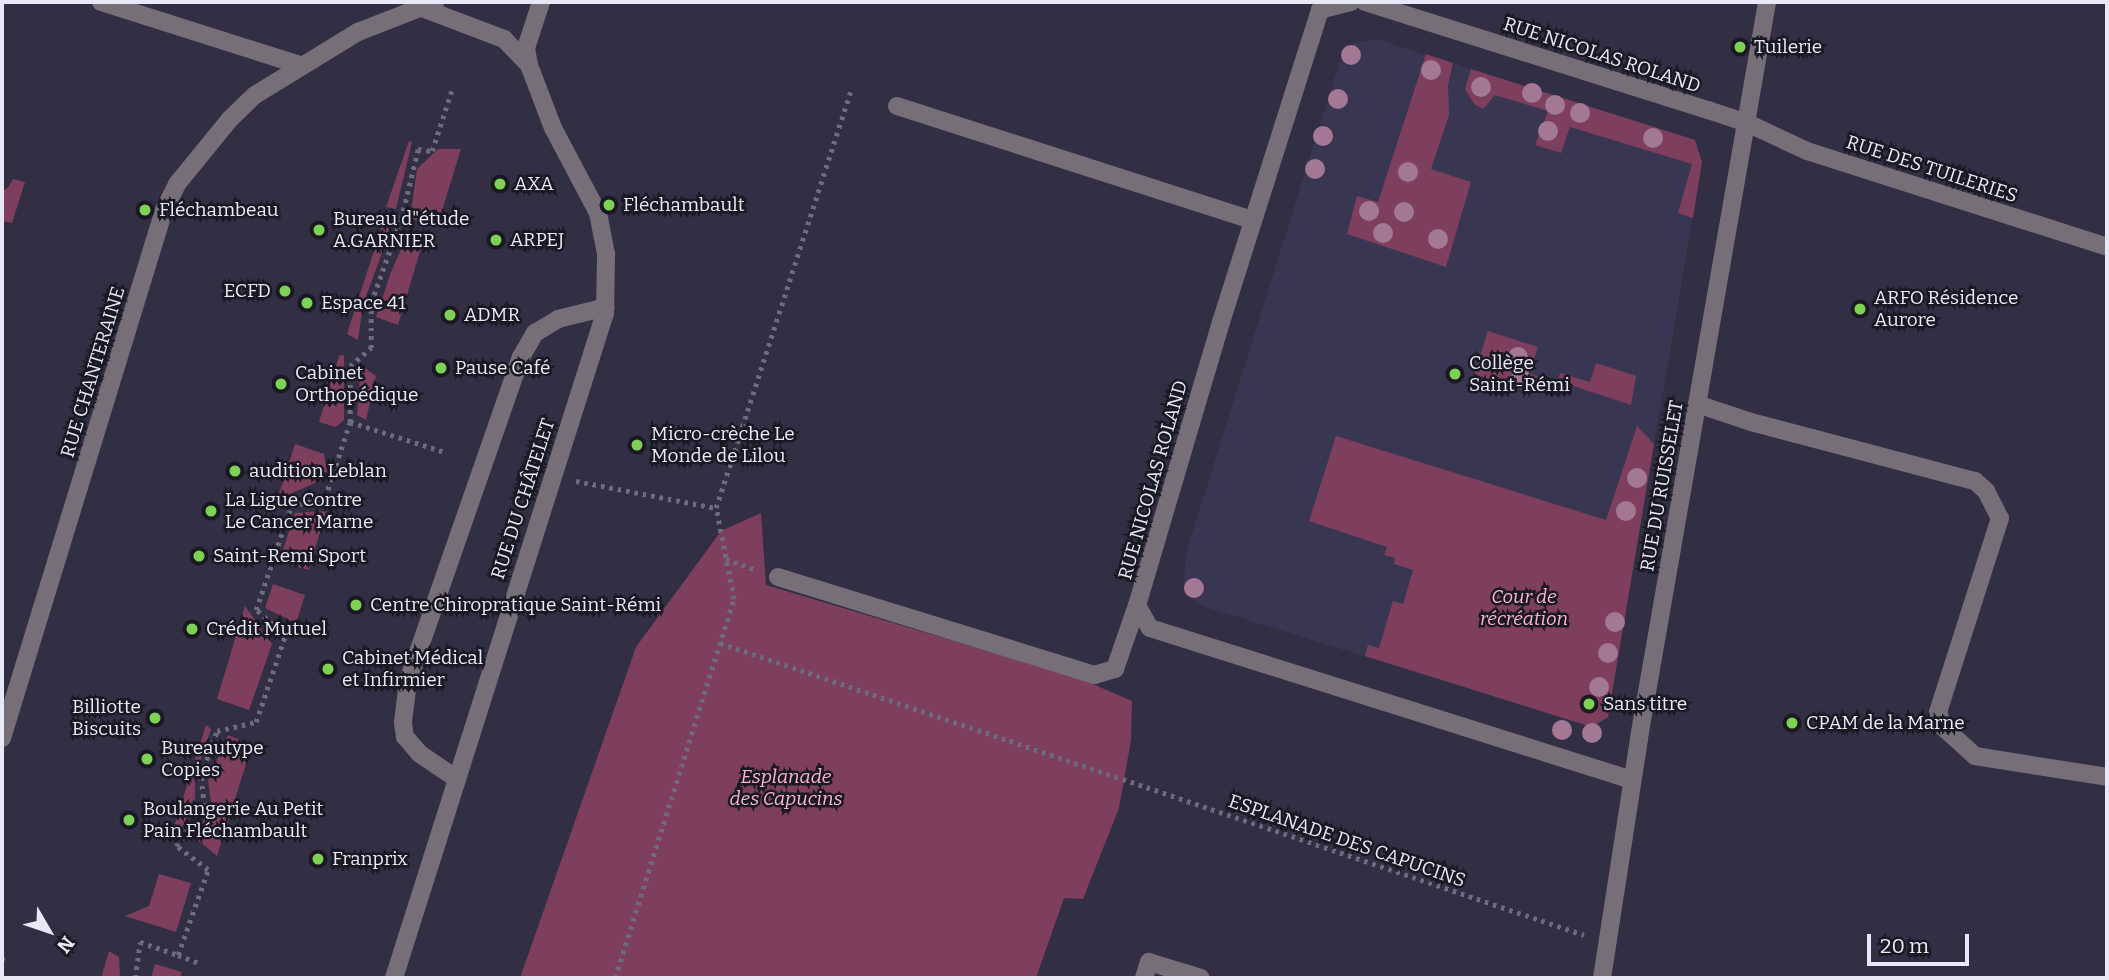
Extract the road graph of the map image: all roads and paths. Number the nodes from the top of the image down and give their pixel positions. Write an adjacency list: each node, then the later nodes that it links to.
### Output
1 (101, 2): 7 (street)
2 (541, 2): 8 (street, RUE DU CHÂTELET)
3 (1352, 2): 13 (street, RUE NICOLAS ROLAND)
4 (1365, 2): 12 (street, RUE NICOLAS ROLAND)
5 (1767, 2): 12 (street, RUE DU RUISSELET)
6 (426, 4): 7 (street, RUE CHANTERAINE); 8 (street)
7 (300, 65): 24 (street, RUE CHANTERAINE)
8 (529, 65): 15 (street, RUE DU CHÂTELET)
9 (452, 89): 17 (path)
10 (851, 90): 20 (path)
11 (897, 106): 13 (street)
12 (1747, 123): 14 (street, RUE DES TUILERIES); 16 (street, RUE DU RUISSELET)
13 (1253, 220): 22 (street, RUE NICOLAS ROLAND)
14 (2107, 247)
15 (606, 307): 19 (street, RUE DU CHÂTELET); 26 (street)
16 (1698, 404): 25 (street); 27 (street, RUE DU RUISSELET)
17 (350, 422): 18 (path); 29 (path)
18 (445, 452)
19 (552, 476): 20 (path); 26 (street, RUE DU CHÂTELET)
20 (716, 508): 23 (path)
21 (778, 577): 22 (street)
22 (1138, 605): 27 (street, RUE NICOLAS ROLAND)
23 (720, 643): 28 (path, ESPLANADE DES CAPUCINS); 33 (path)
24 (2, 738)
25 (2107, 777)
26 (457, 779): 32 (street, RUE DU CHÂTELET)
27 (1632, 780): 28 (street, RUE DU RUISSELET)
28 (1608, 943): 36 (street, RUE DU RUISSELET)
29 (178, 955): 30 (path); 31 (path)
30 (200, 962)
31 (135, 978)
32 (394, 978)
33 (615, 978)
34 (1144, 978): 35 (street)
35 (1200, 978)
36 (1602, 978)

